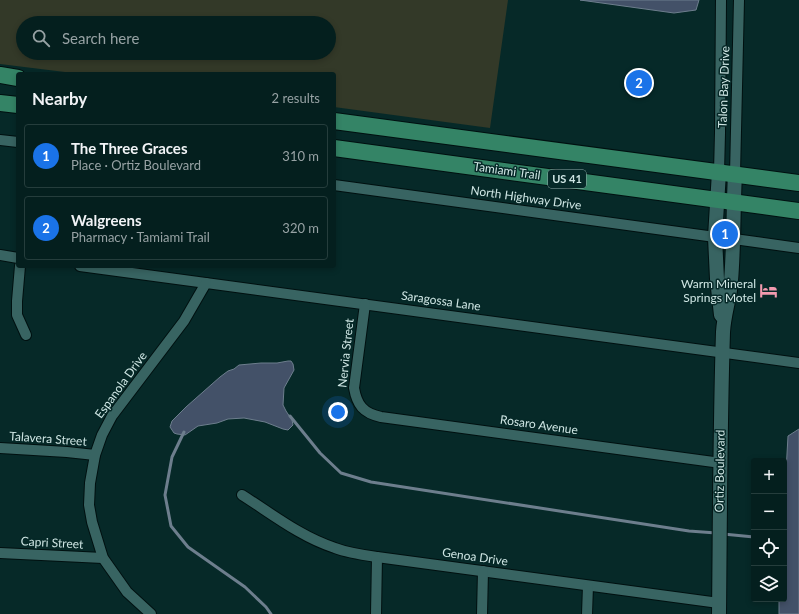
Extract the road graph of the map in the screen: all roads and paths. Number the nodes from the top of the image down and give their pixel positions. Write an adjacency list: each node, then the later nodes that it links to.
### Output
1 (721, 0): 11 (street, Talon Bay Drive)
2 (739, 0): 12 (street, Talon Bay Drive)
3 (0, 76): 4 (main road)
4 (16, 78)
5 (0, 103): 6 (main road)
6 (16, 105)
7 (336, 121): 11 (main road, US 41)
8 (0, 140): 9 (street)
9 (16, 142)
10 (336, 148): 15 (main road, Tamiami Trail / US 41)
11 (718, 172): 12 (main road, US 41); 15 (street, Ortiz Boulevard)
12 (735, 174): 13 (main road, US 41); 16 (street, Ortiz Boulevard)
13 (799, 183)
14 (336, 185): 18 (street, North Highway Drive)
15 (717, 199): 16 (main road, Tamiami Trail / US 41); 18 (street, Ortiz Boulevard)
16 (734, 202): 17 (main road, Tamiami Trail / US 41); 19 (street, Ortiz Boulevard)
17 (799, 211)
18 (715, 237): 27 (street, Ortiz Boulevard)
19 (734, 239): 20 (street); 27 (street, Ortiz Boulevard)
20 (799, 248)
21 (0, 255): 22 (street)
22 (16, 258)
23 (20, 268): 28 (street)
24 (95, 268): 25 (street, Saragossa Lane)
25 (206, 283): 26 (street, Saragossa Lane); 33 (street, Espanola Drive)
26 (365, 304): 29 (street, Saragossa Lane); 31 (street, Nervia Street)
27 (723, 329): 29 (street, Ortiz Boulevard)
28 (26, 335)
29 (723, 352): 30 (street, Saragossa Lane); 34 (street, Ortiz Boulevard)
30 (799, 363)
31 (359, 404): 34 (street, Rosaro Avenue)
32 (0, 448): 33 (street, Talavera Street)
33 (95, 455): 38 (street, Espanola Drive)
34 (720, 463): 41 (street, Ortiz Boulevard)
35 (242, 495): 37 (street, Genoa Drive)
36 (0, 553): 38 (street, Capri Street)
37 (377, 557): 39 (street, Genoa Drive); 43 (street)
38 (103, 558): 42 (street, Espanola Drive)
39 (483, 571): 40 (street, Genoa Drive); 44 (street)
40 (588, 586): 41 (street, Genoa Drive); 45 (street)
41 (719, 609)
42 (151, 614)
43 (376, 614)
44 (482, 614)
45 (587, 614)

